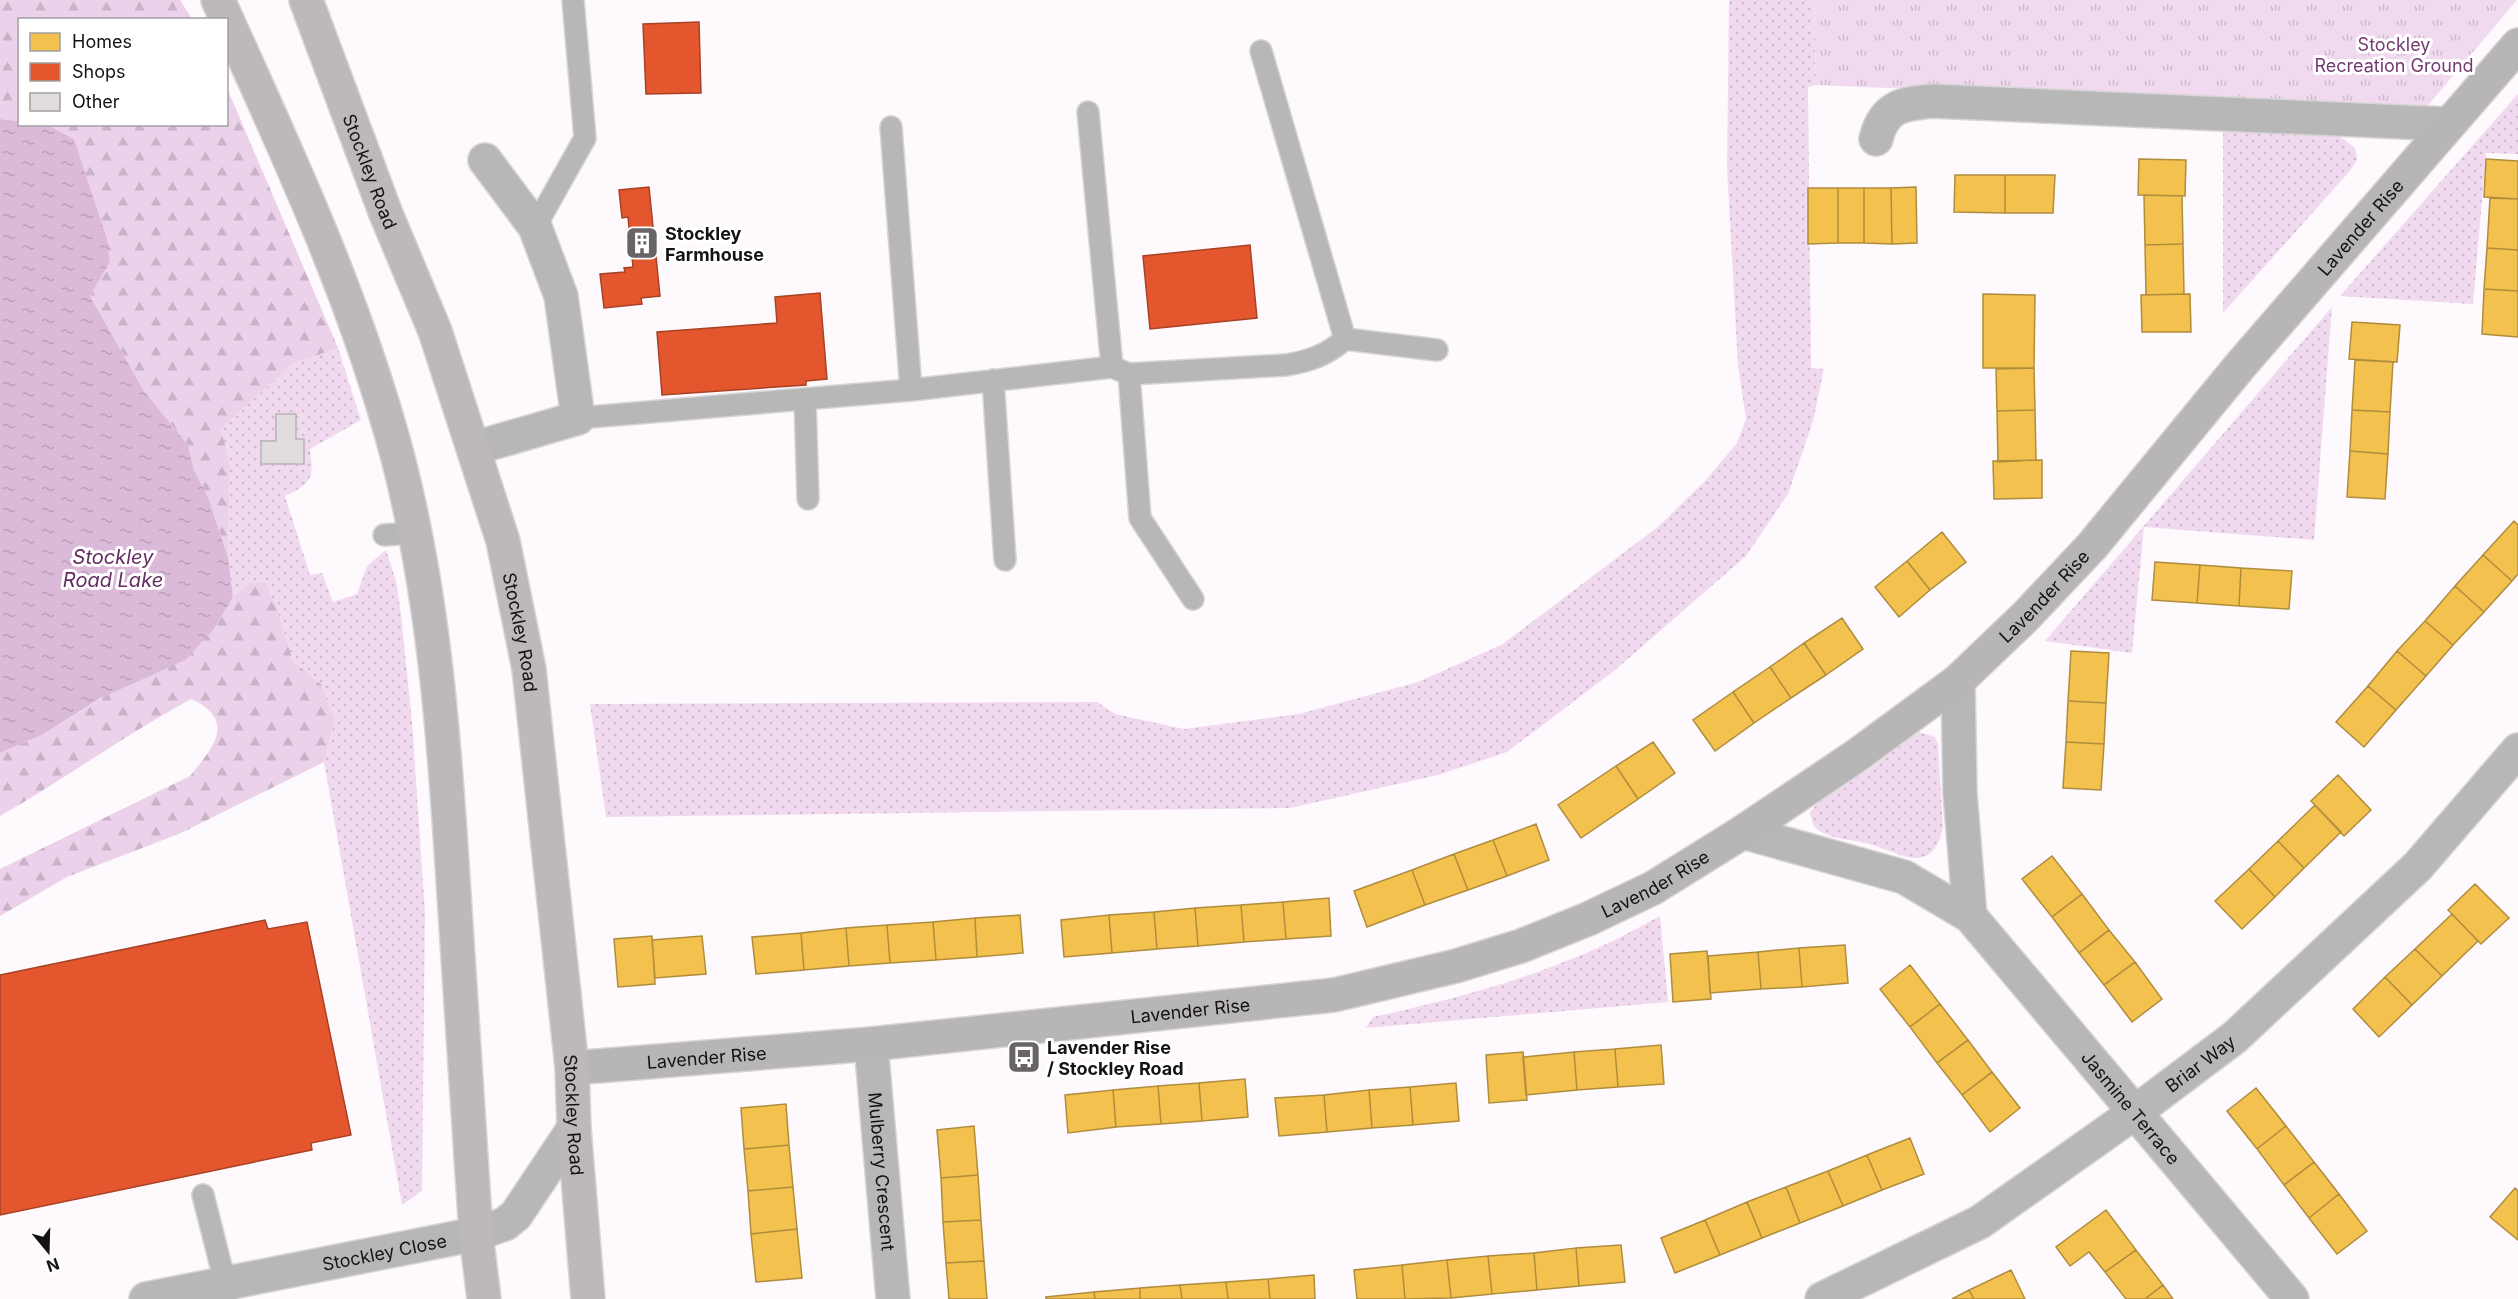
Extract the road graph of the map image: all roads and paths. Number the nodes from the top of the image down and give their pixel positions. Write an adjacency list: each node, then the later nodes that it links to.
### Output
1 (219, 0): 4 (main road)
2 (306, 0): 21 (main road, Stockley Road)
3 (573, 0): 13 (lane)
4 (227, 18)
5 (228, 20): 34 (main road)
6 (2518, 45): 9 (street, Lavender Rise)
7 (1262, 51): 14 (lane)
8 (1088, 112): 16 (lane)
9 (2448, 124): 11 (street); 25 (street, Lavender Rise)
10 (891, 127): 18 (lane)
11 (1875, 139)
12 (485, 160): 13 (street)
13 (535, 227): 20 (street)
14 (1345, 339): 15 (lane); 16 (lane)
15 (1437, 350)
16 (1120, 370): 17 (lane); 24 (lane)
17 (993, 380): 18 (lane); 23 (lane)
18 (911, 390): 19 (lane)
19 (805, 399): 20 (lane); 22 (lane)
20 (578, 418): 21 (street)
21 (475, 448): 30 (main road, Stockley Road)
22 (808, 499)
23 (1005, 560)
24 (1193, 598)
25 (1958, 681): 27 (street, Lavender Rise); 28 (street)
26 (2518, 750): 31 (street, Briar Way)
27 (1743, 832): 28 (street, Jasmine Terrace); 29 (street, Lavender Rise)
28 (1970, 916): 31 (street, Jasmine Terrace)
29 (871, 1044): 30 (street, Lavender Rise); 39 (street, Mulberry Crescent)
30 (572, 1068): 32 (main road, Stockley Road)
31 (2134, 1113): 40 (street, Briar Way); 41 (street, Jasmine Terrace)
32 (574, 1128): 34 (street, Stockley Close); 38 (main road, Stockley Road)
33 (203, 1195): 35 (lane)
34 (476, 1234): 35 (street, Stockley Close); 37 (main road)
35 (227, 1291): 36 (street, Stockley Close)
36 (146, 1299)
37 (484, 1299)
38 (588, 1299)
39 (893, 1299)
40 (1822, 1299)
41 (2292, 1299)

